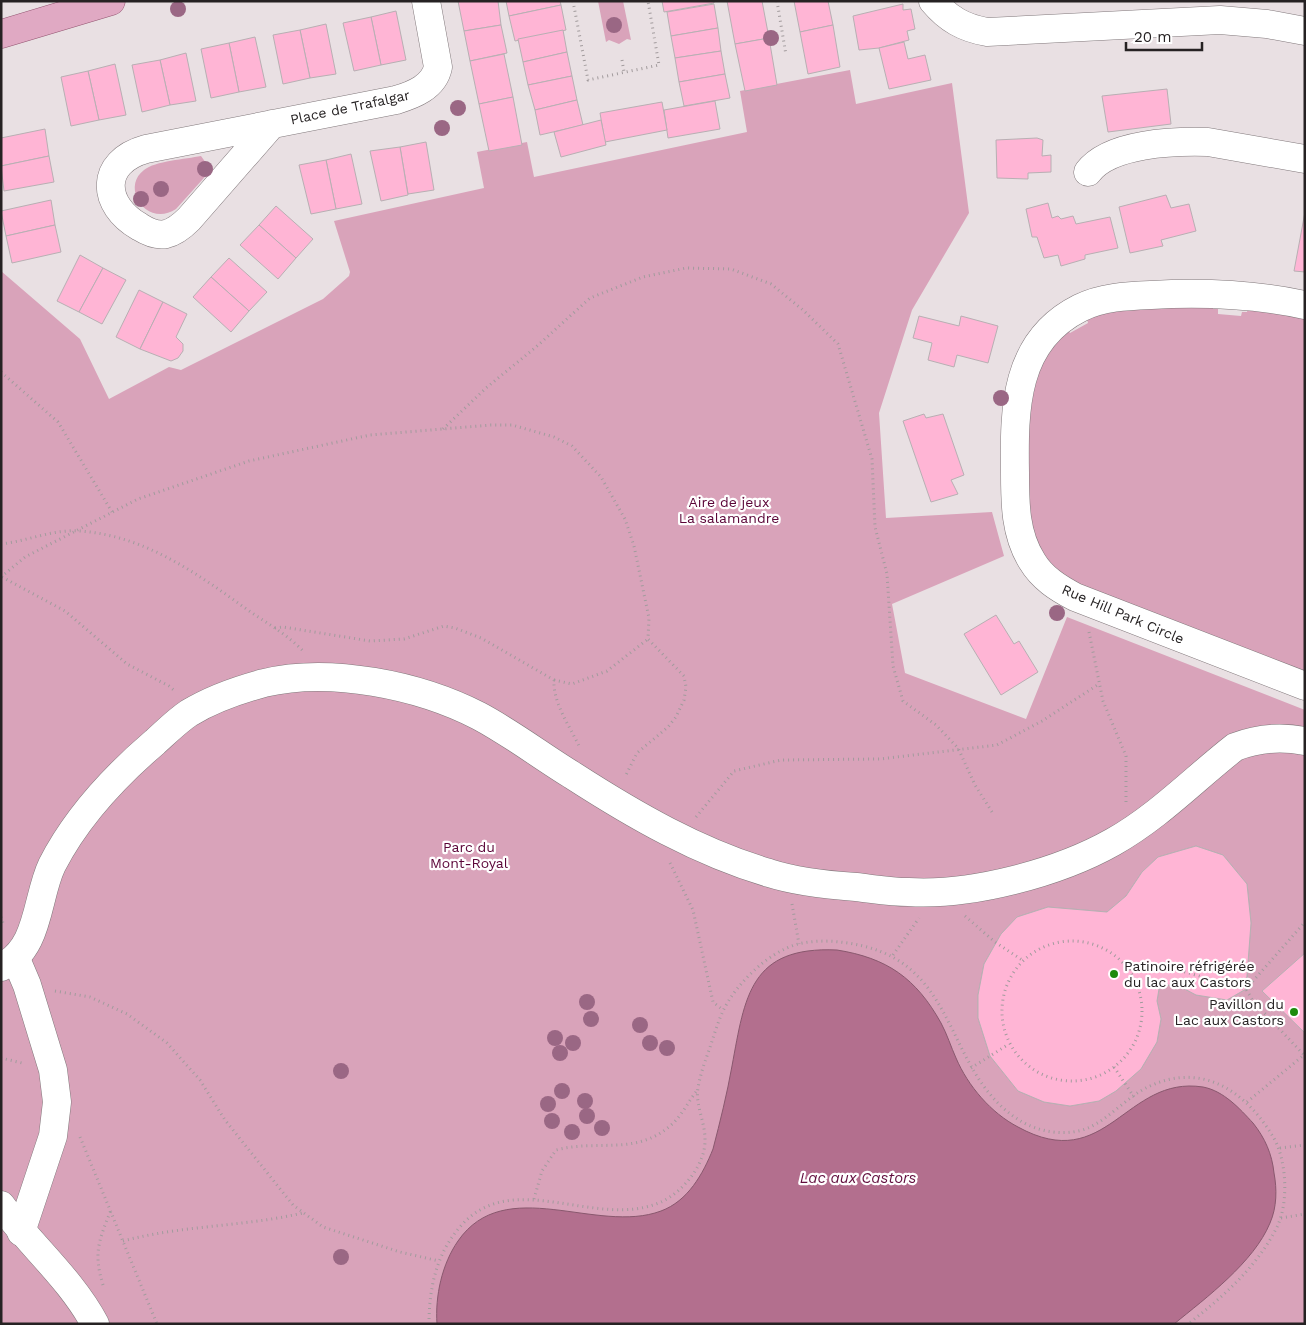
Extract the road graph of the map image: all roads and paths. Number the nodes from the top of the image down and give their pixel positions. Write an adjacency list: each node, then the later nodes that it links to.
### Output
1 (112, 1): 8 (main road)
2 (426, 1): 12 (street, Place de Trafalgar)
3 (573, 1): 11 (path)
4 (648, 1): 11 (path)
5 (777, 1): 9 (path)
6 (933, 1): 7 (street)
7 (1305, 31)
8 (1, 34)
9 (786, 54)
10 (622, 60): 11 (path)
11 (624, 72)
12 (272, 124): 12 (street, Place de Trafalgar)
13 (1305, 159): 14 (street)
14 (1088, 172)
15 (1305, 305): 22 (street, Rue Hill Park Circle)
16 (1, 372): 18 (path)
17 (442, 430): 18 (path); 24 (path); 31 (path)
18 (112, 512): 19 (path)
19 (78, 531): 20 (path); 21 (path); 23 (path)
20 (1, 544)
21 (1, 577): 29 (path)
22 (1094, 604): 27 (path); 28 (street, Rue Hill Park Circle)
23 (275, 628): 25 (path); 26 (path)
24 (648, 639): 26 (path); 33 (path)
25 (321, 677): 29 (street); 33 (street)
26 (554, 680): 32 (path)
27 (1099, 684): 31 (path); 36 (path)
28 (1305, 686)
29 (187, 714): 43 (street)
30 (1305, 741): 36 (street)
31 (958, 748): 34 (path); 35 (path)
32 (580, 749)
33 (624, 808): 35 (street)
34 (992, 812)
35 (667, 832): 37 (street); 47 (path)
36 (1129, 832): 38 (street)
37 (804, 881): 38 (street); 40 (path)
38 (935, 899): 41 (path); 42 (path)
39 (1305, 922): 46 (path)
40 (799, 944): 41 (path); 47 (path)
41 (893, 955): 51 (path)
42 (1022, 960): 44 (path); 48 (path)
43 (9, 963): 45 (street)
44 (1130, 969): 46 (path); 50 (path)
45 (27, 985): 61 (path); 64 (street)
46 (1246, 989): 49 (path)
47 (724, 1010): 52 (path)
48 (1009, 1044): 50 (path); 51 (path)
49 (1304, 1056): 54 (path)
50 (1114, 1067): 53 (path)
51 (970, 1068): 53 (path)
52 (697, 1092): 58 (path); 58 (path)
53 (1134, 1097): 54 (path)
54 (1248, 1102): 57 (path)
55 (78, 1132): 60 (path)
56 (1305, 1145): 57 (path)
57 (1280, 1148): 63 (path)
58 (534, 1199): 66 (path)
59 (1, 1206): 64 (street)
60 (111, 1210): 65 (path); 67 (path)
61 (304, 1213): 65 (path); 66 (path)
62 (1305, 1214): 63 (path)
63 (1281, 1218): 70 (path)
64 (21, 1232): 67 (street)
65 (123, 1241): 68 (path)
66 (439, 1261): 69 (path)
67 (94, 1322)
68 (157, 1324)
69 (428, 1324)
70 (1188, 1324)

